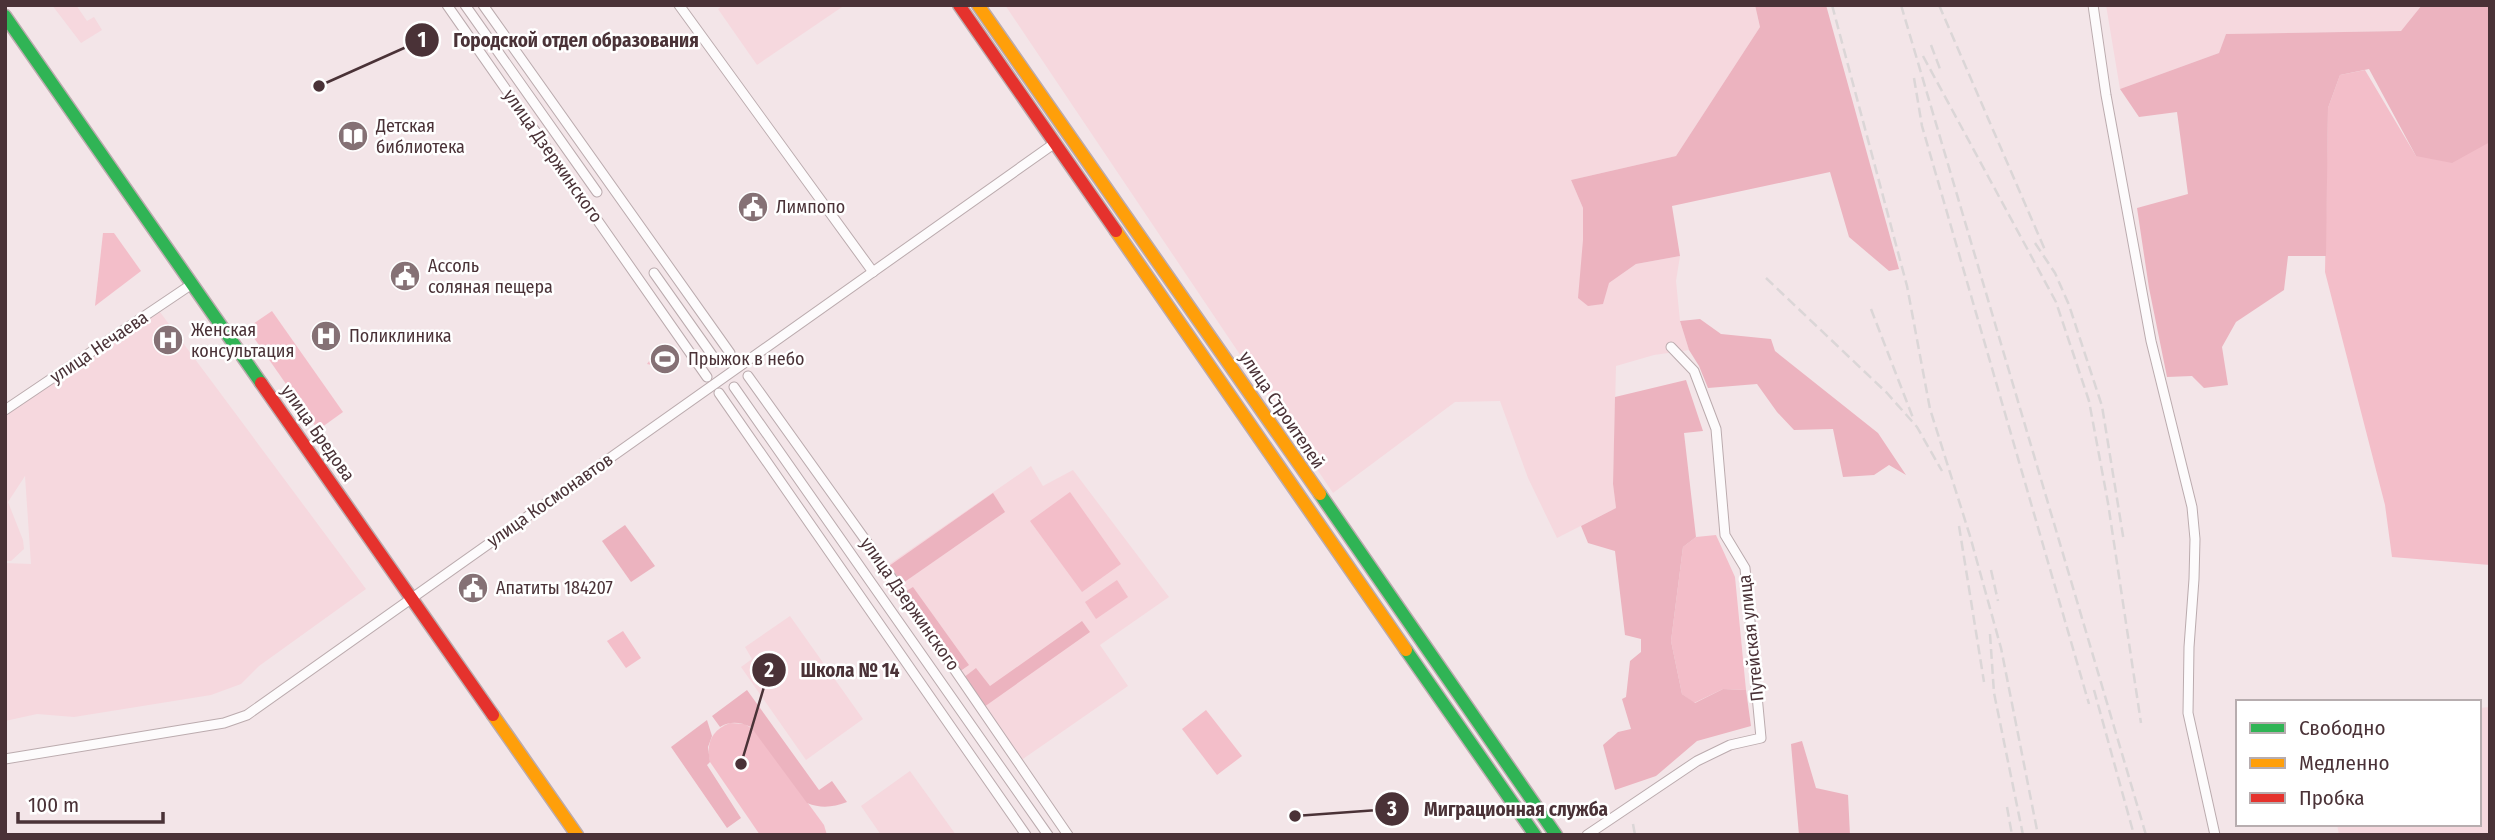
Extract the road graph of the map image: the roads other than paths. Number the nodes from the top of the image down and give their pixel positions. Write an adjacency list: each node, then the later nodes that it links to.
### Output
1 (447, 5): 19 (street, улица Дзержинского)
2 (465, 5): 11 (street, улица Дзержинского)
3 (483, 5): 16 (street, улица Дзержинского)
4 (679, 5): 12 (street)
5 (959, 5): 10 (main road, улица Строителей)
6 (978, 5): 9 (main road, улица Строителей)
7 (2093, 5): 36 (street)
8 (5, 16): 14 (main road, улица Бредова)
9 (1069, 133): 10 (main road); 23 (main road, улица Строителей)
10 (1055, 143): 12 (street, улица Космонавтов); 24 (main road, улица Строителей)
11 (597, 192)
12 (873, 272): 25 (street, улица Космонавтов)
13 (654, 273): 17 (street)
14 (192, 284): 22 (street, улица Нечаева); 25 (main road, улица Бредова)
15 (1671, 347): 35 (street, Путейская улица)
16 (730, 353)
17 (718, 362)
18 (748, 376): 32 (street, улица Дзержинского)
19 (707, 377)
20 (734, 387): 31 (street, улица Дзержинского)
21 (719, 393): 30 (street, улица Дзержинского)
22 (5, 410)
23 (1310, 481): 24 (main road); 26 (main road, улица Строителей)
24 (1295, 491): 27 (main road, улица Строителей)
25 (412, 598): 28 (street, улица Космонавтов); 29 (main road, улица Бредова)
26 (1462, 700): 27 (main road); 34 (main road, улица Строителей)
27 (1447, 708): 33 (main road, улица Строителей)
28 (5, 759)
29 (577, 835)
30 (1026, 835)
31 (1048, 835)
32 (1068, 835)
33 (1535, 835)
34 (1556, 835)
35 (1587, 835)
36 (2215, 835)

